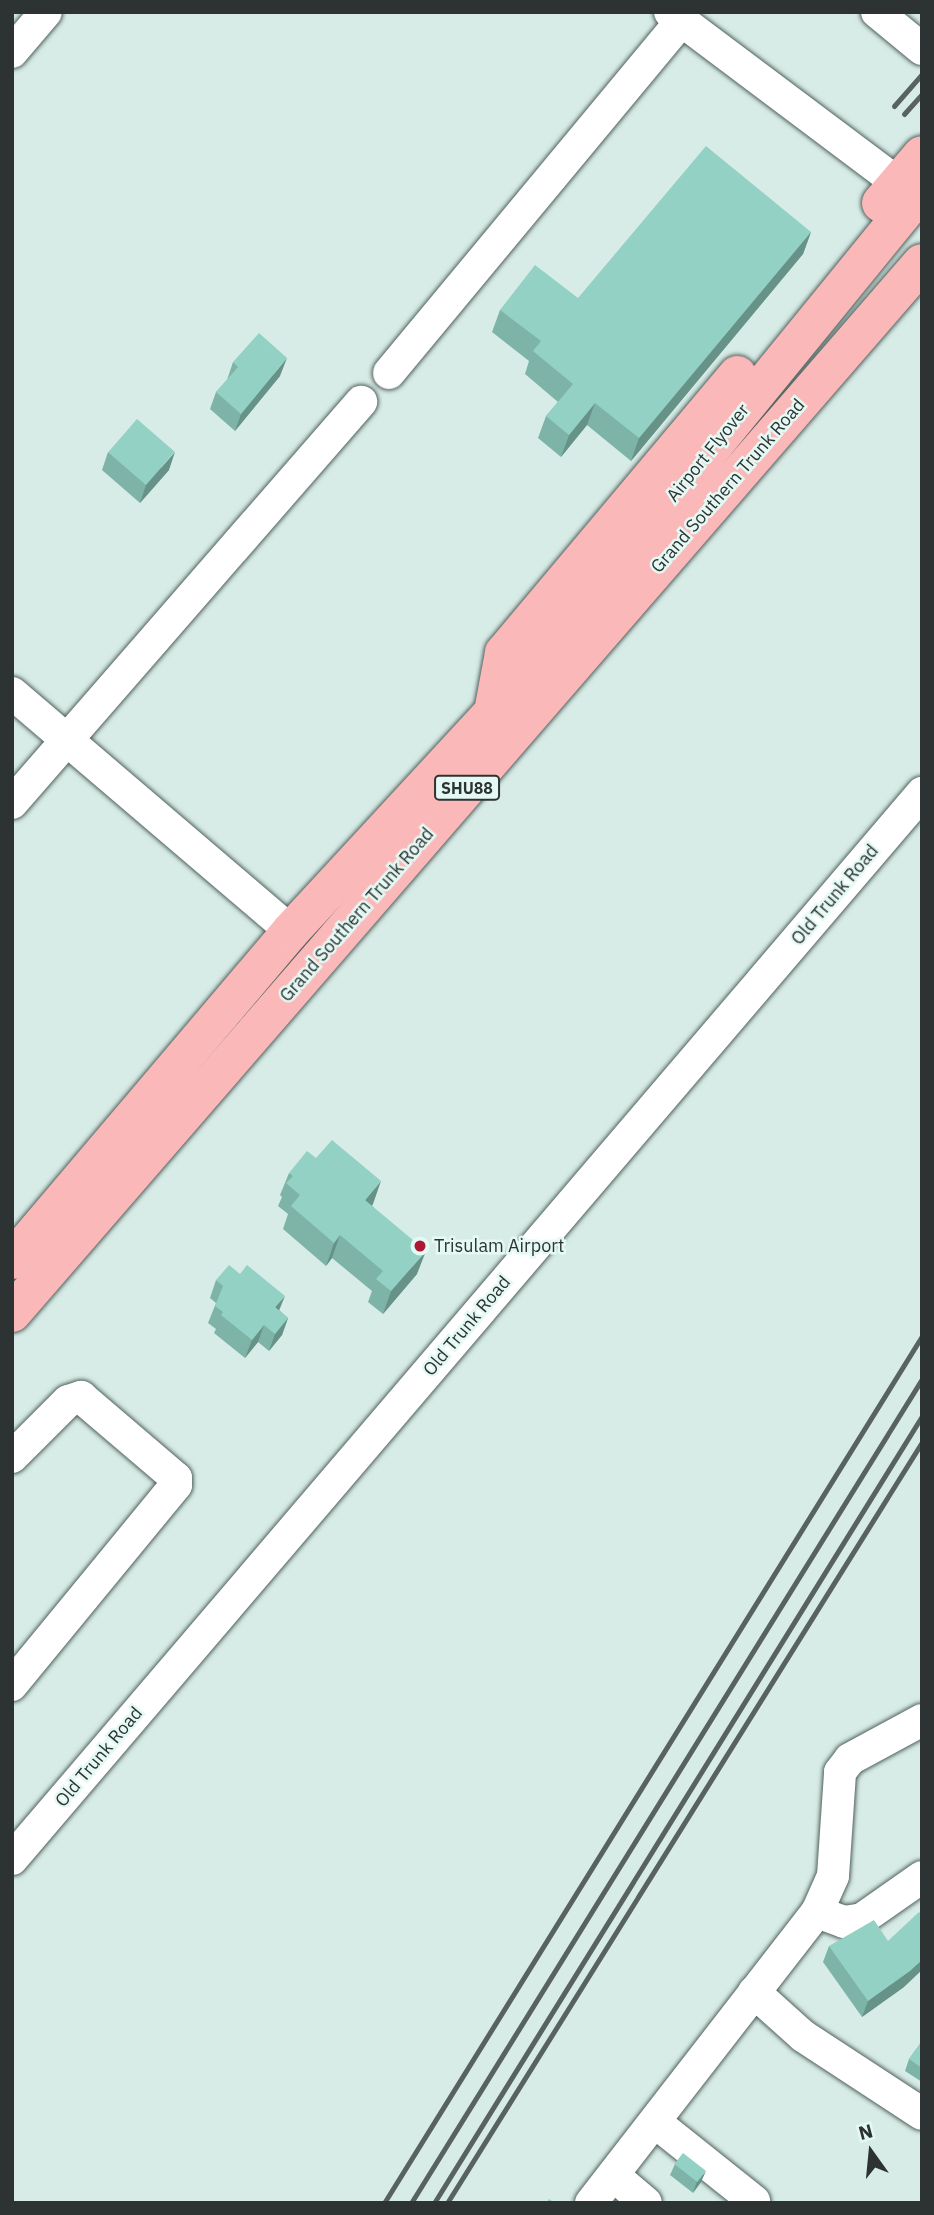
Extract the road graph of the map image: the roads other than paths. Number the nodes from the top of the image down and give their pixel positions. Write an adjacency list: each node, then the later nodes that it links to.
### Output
1 (46, 12): 5 (street)
2 (877, 12): 4 (street)
3 (675, 17): 6 (street); 8 (street)
4 (922, 49)
5 (12, 52)
6 (914, 176): 11 (main road, Airport Flyover / SHU88); 11 (main road)
7 (922, 262): 17 (main road, Grand Southern Trunk Road / SHU88)
8 (389, 373)
9 (361, 402): 12 (street)
10 (12, 693): 12 (street)
11 (492, 714): 15 (main road, Grand Southern Trunk Road / SHU88)
12 (66, 740): 14 (street); 15 (street)
13 (922, 793): 21 (street, Old Trunk Road)
14 (12, 803)
15 (291, 932): 16 (main road, Grand Southern Trunk Road / SHU88)
16 (12, 1260)
17 (12, 1313)
18 (12, 1457): 19 (street)
19 (12, 1685)
20 (922, 1720): 23 (street)
21 (12, 1859)
22 (922, 1877): 23 (street)
23 (817, 1912): 24 (street)
24 (754, 1992): 25 (street); 26 (street)
25 (922, 2114)
26 (655, 2122): 27 (street); 28 (street)
27 (613, 2175): 29 (street); 30 (street)
28 (754, 2201)
29 (591, 2203)
30 (646, 2203)

